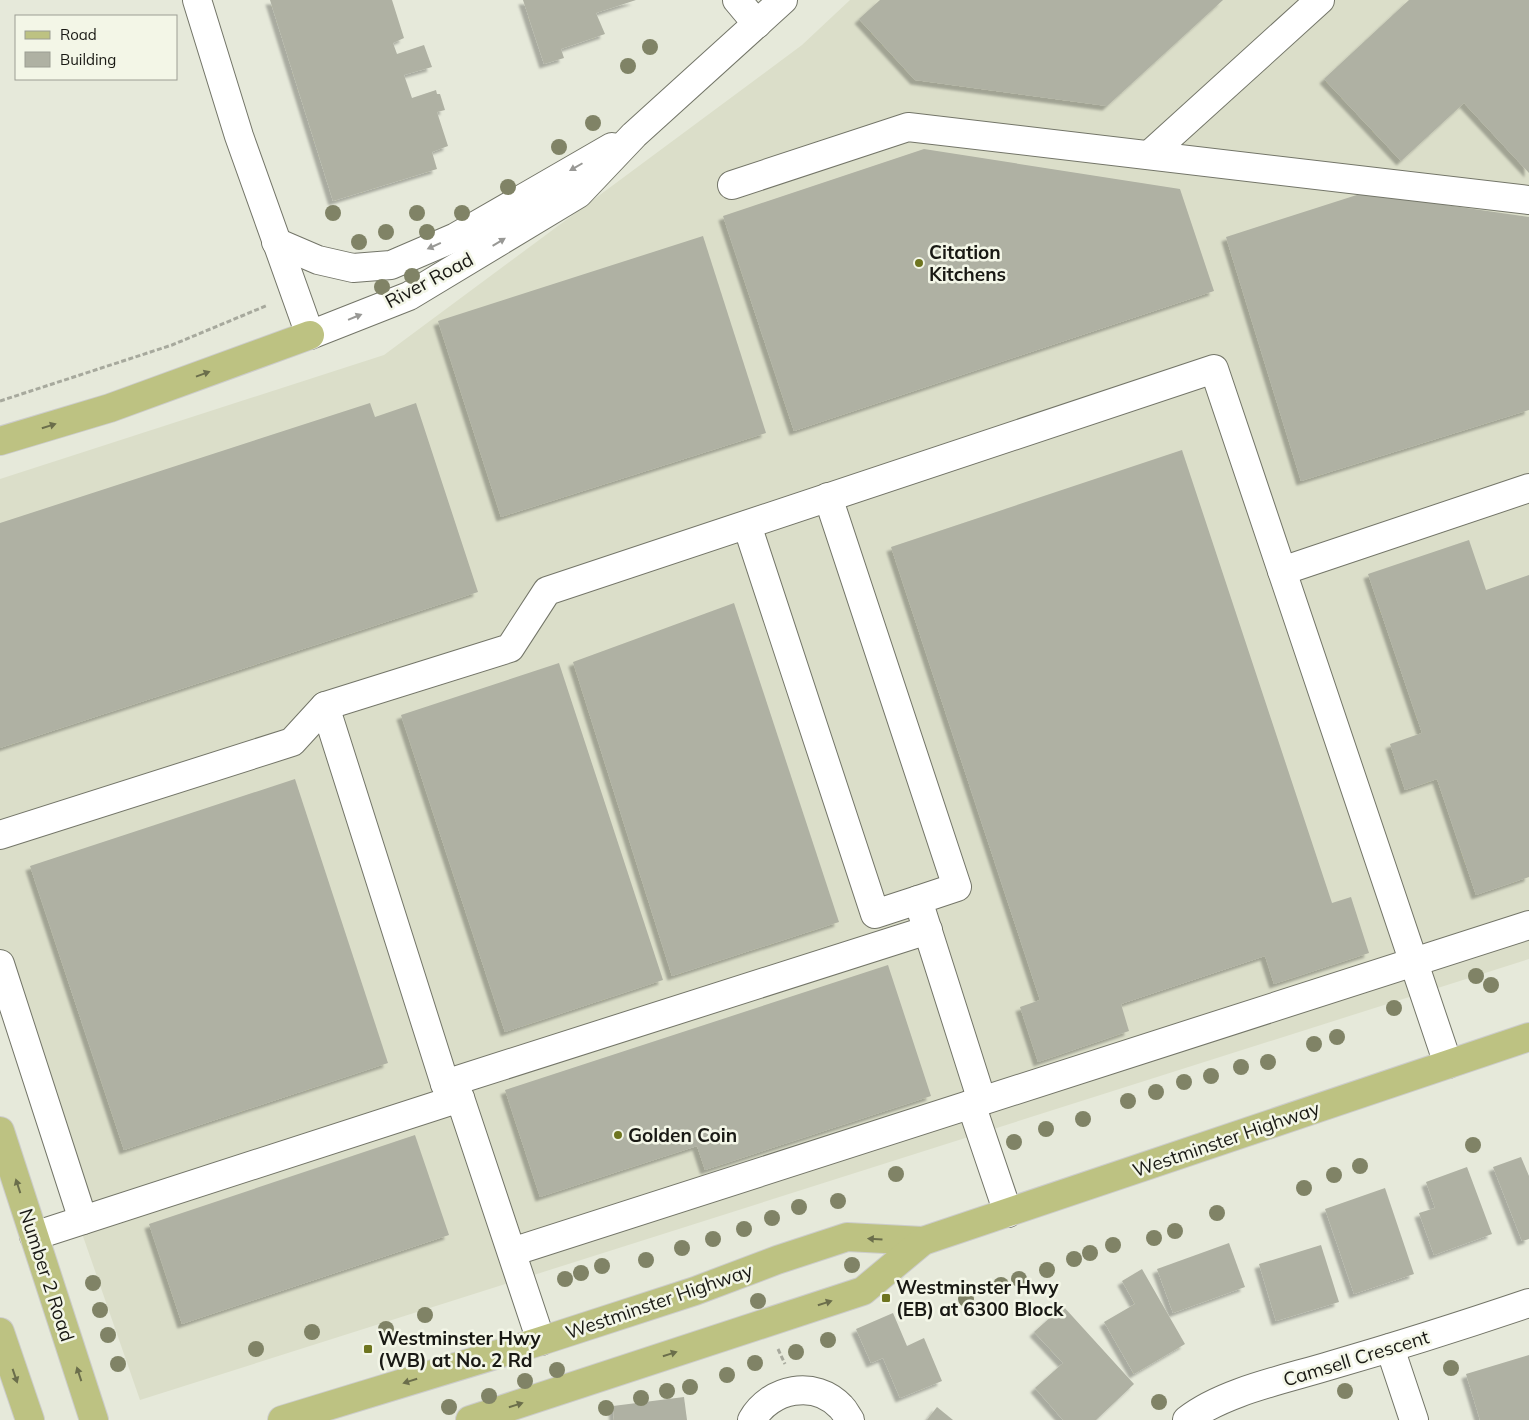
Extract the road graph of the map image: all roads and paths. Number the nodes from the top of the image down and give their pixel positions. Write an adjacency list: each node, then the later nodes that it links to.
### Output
1 (197, 0): 10 (street)
2 (737, 0): 5 (street)
3 (783, 0): 5 (street, River Road)
4 (1320, 0): 7 (street)
5 (757, 24): 6 (street, River Road)
6 (634, 135): 10 (street, one-way to 10); 12 (street, River Road, one-way to 6)
7 (1149, 154): 8 (street); 9 (street)
8 (732, 185)
9 (1529, 200)
10 (276, 242): 12 (street)
11 (271, 304): 13 (path)
12 (310, 335): 14 (main road, one-way to 12)
13 (0, 401)
14 (0, 441)
15 (1529, 488): 18 (street)
16 (828, 497): 17 (street); 18 (street); 21 (street)
17 (747, 525): 19 (street); 21 (street)
18 (1282, 571): 24 (street)
19 (325, 706): 20 (street); 28 (street)
20 (0, 835)
21 (918, 900): 23 (street)
22 (1529, 925): 24 (street)
23 (928, 930): 28 (street); 29 (street)
24 (1414, 962): 27 (street); 29 (street)
25 (0, 964): 32 (street)
26 (1529, 1037): 27 (main road, Westminster Highway)
27 (1448, 1064): 31 (main road, Westminster Highway)
28 (452, 1091): 32 (street); 35 (street)
29 (977, 1102): 31 (street); 35 (street)
30 (0, 1131): 33 (main road, Number 2 Road, one-way to 30)
31 (1008, 1213): 34 (main road, Westminster Highway)
32 (83, 1220): 33 (street)
33 (34, 1236): 43 (main road, Number 2 Road, one-way to 33)
34 (923, 1241): 38 (main road, Westminster Highway, one-way to 38); 45 (main road, Westminster Highway, one-way to 34)
35 (512, 1252): 38 (street)
36 (1529, 1303): 40 (street, Camsell Crescent)
37 (0, 1332): 42 (main road, one-way to 42)
38 (541, 1341): 44 (main road, Westminster Highway, one-way to 44)
39 (778, 1348): 41 (path)
40 (1390, 1348): 48 (street, Camsell Crescent); 49 (street)
41 (785, 1365)
42 (30, 1420)
43 (94, 1420)
44 (282, 1420)
45 (470, 1420)
46 (752, 1420): 47 (street)
47 (850, 1420)
48 (1187, 1420)
49 (1414, 1420)

